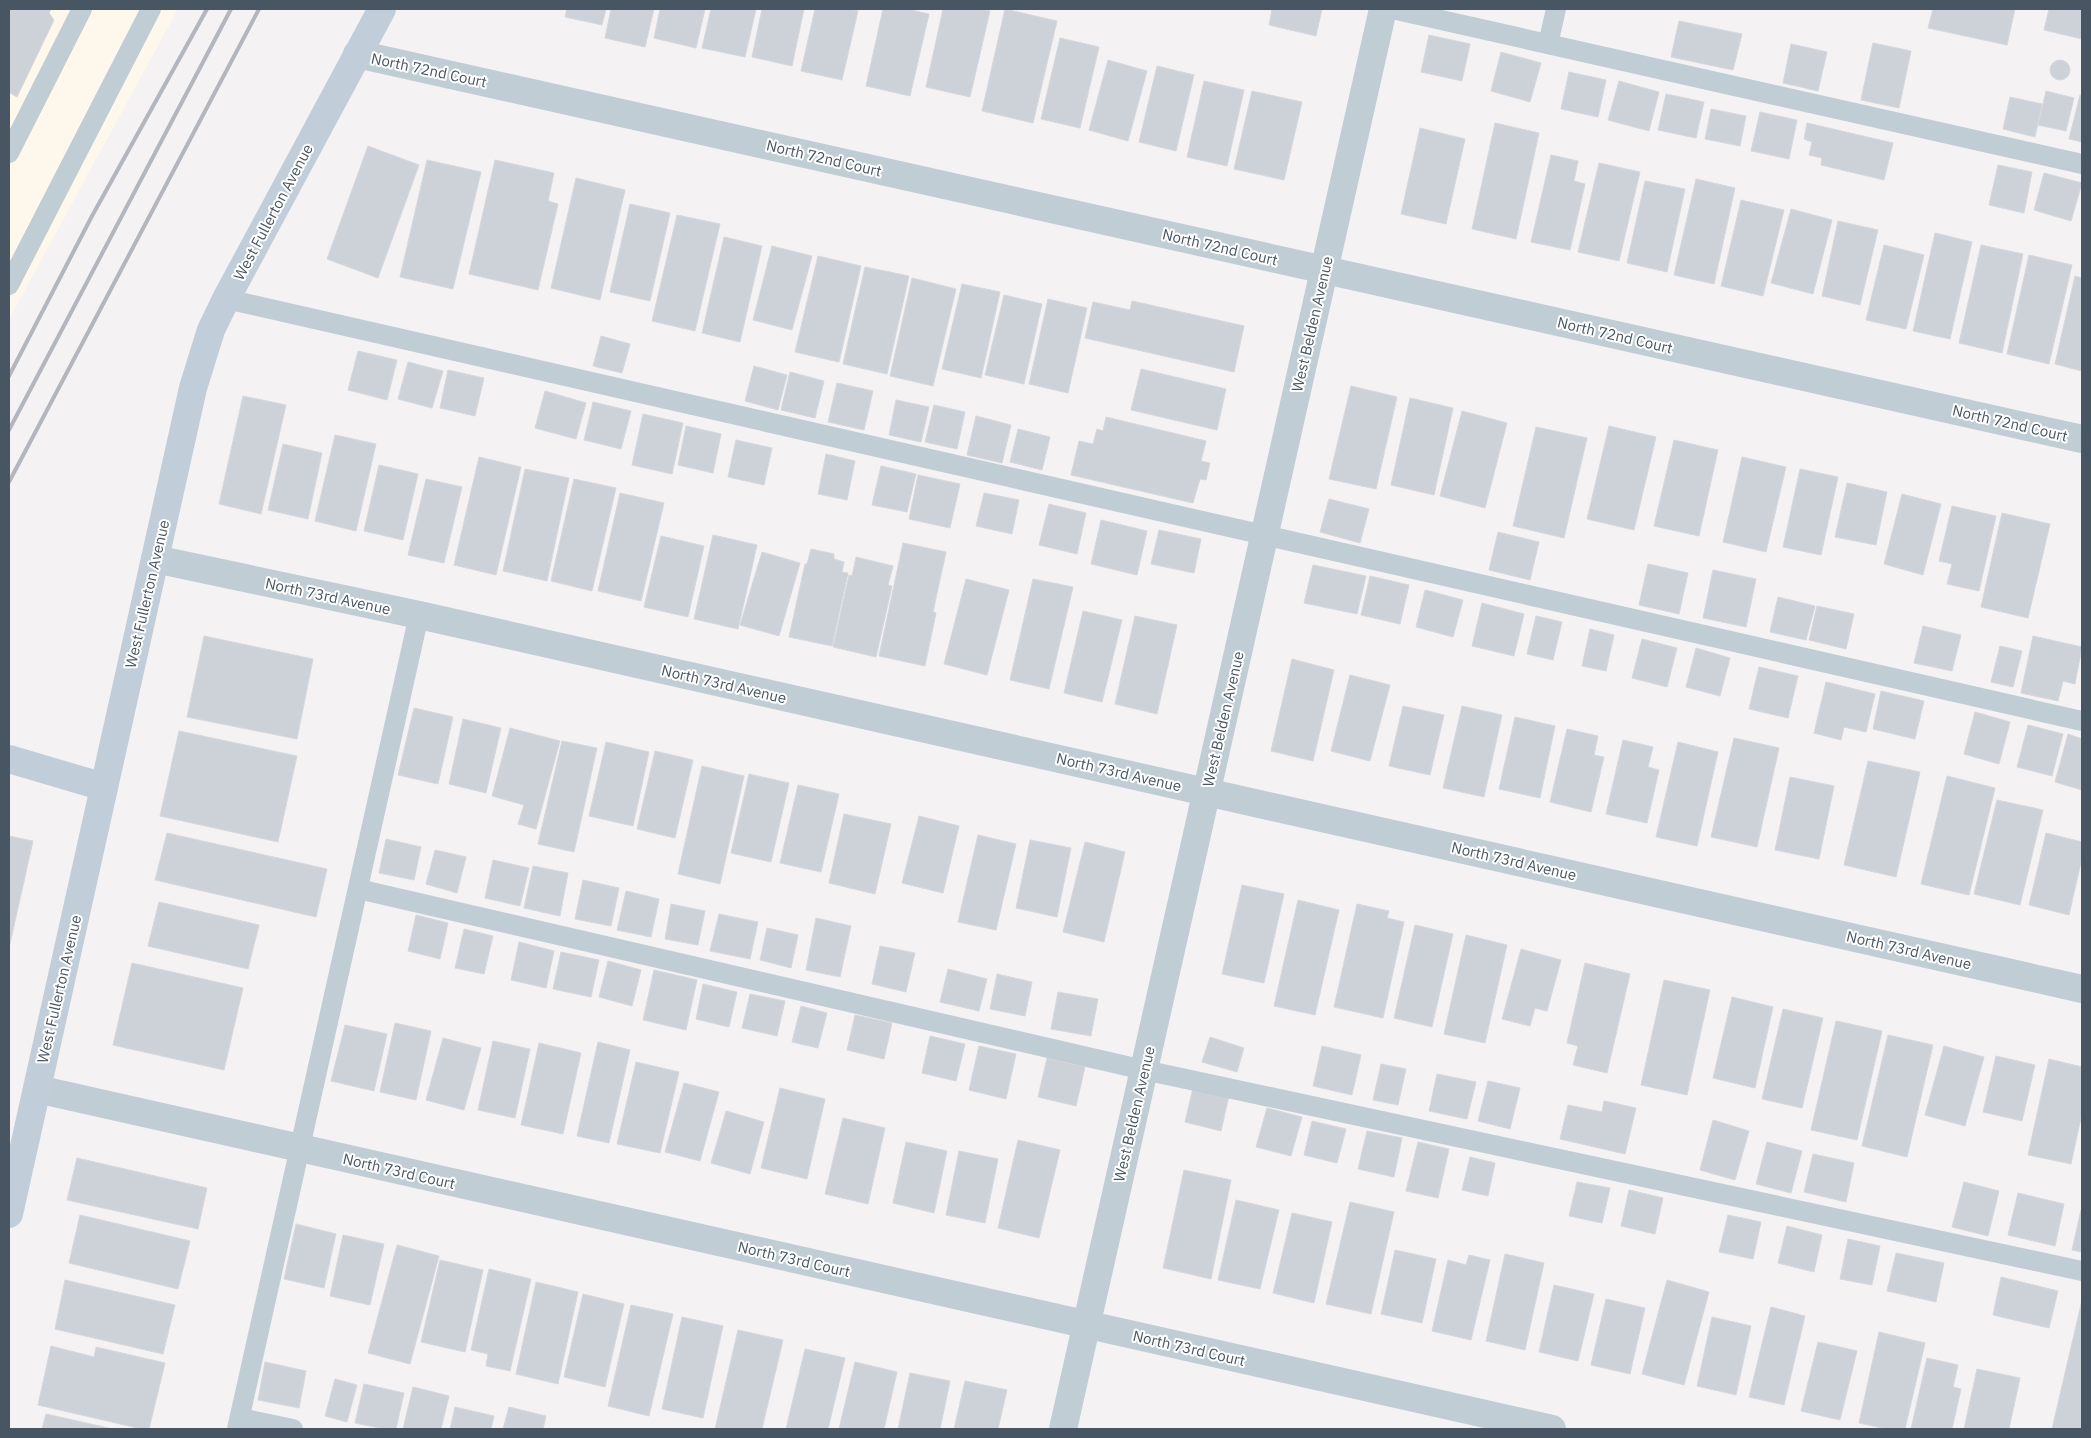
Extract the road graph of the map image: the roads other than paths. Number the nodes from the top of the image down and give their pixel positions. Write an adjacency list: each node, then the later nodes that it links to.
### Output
1 (82, 9): 9 (lane)
2 (382, 9): 8 (street, West Fullerton Avenue)
3 (1383, 9): 11 (street, West Belden Avenue)
4 (1392, 9): 7 (lane)
5 (1556, 9): 7 (lane)
6 (147, 10): 12 (lane)
7 (1548, 44): 10 (lane)
8 (357, 54): 11 (street, North 72nd Court); 13 (street, West Fullerton Avenue)
9 (9, 153)
10 (2082, 164)
11 (1324, 270): 14 (street, North 72nd Court); 15 (street, West Belden Avenue)
12 (9, 285)
13 (226, 299): 15 (lane); 16 (street, West Fullerton Avenue)
14 (2082, 439)
15 (1264, 536): 18 (lane); 21 (street, West Belden Avenue)
16 (155, 559): 17 (street, North 73rd Avenue); 20 (street, West Fullerton Avenue)
17 (419, 615): 21 (street, North 73rd Avenue); 22 (lane)
18 (2082, 721)
19 (9, 759): 20 (street)
20 (104, 787): 25 (street, West Fullerton Avenue)
21 (1206, 792): 23 (street, North 73rd Avenue); 24 (street, West Belden Avenue)
22 (358, 889): 24 (lane); 26 (lane)
23 (2082, 989)
24 (1144, 1070): 28 (lane); 29 (street, West Belden Avenue)
25 (36, 1090): 26 (street, North 73rd Court); 27 (street, West Fullerton Avenue)
26 (300, 1149): 29 (street, North 73rd Court); 30 (lane)
27 (9, 1214)
28 (2082, 1272)
29 (1086, 1325): 32 (street, West Belden Avenue); 33 (street, North 73rd Court)
30 (239, 1423): 31 (lane)
31 (292, 1429)
32 (1063, 1429)
33 (1552, 1429)

